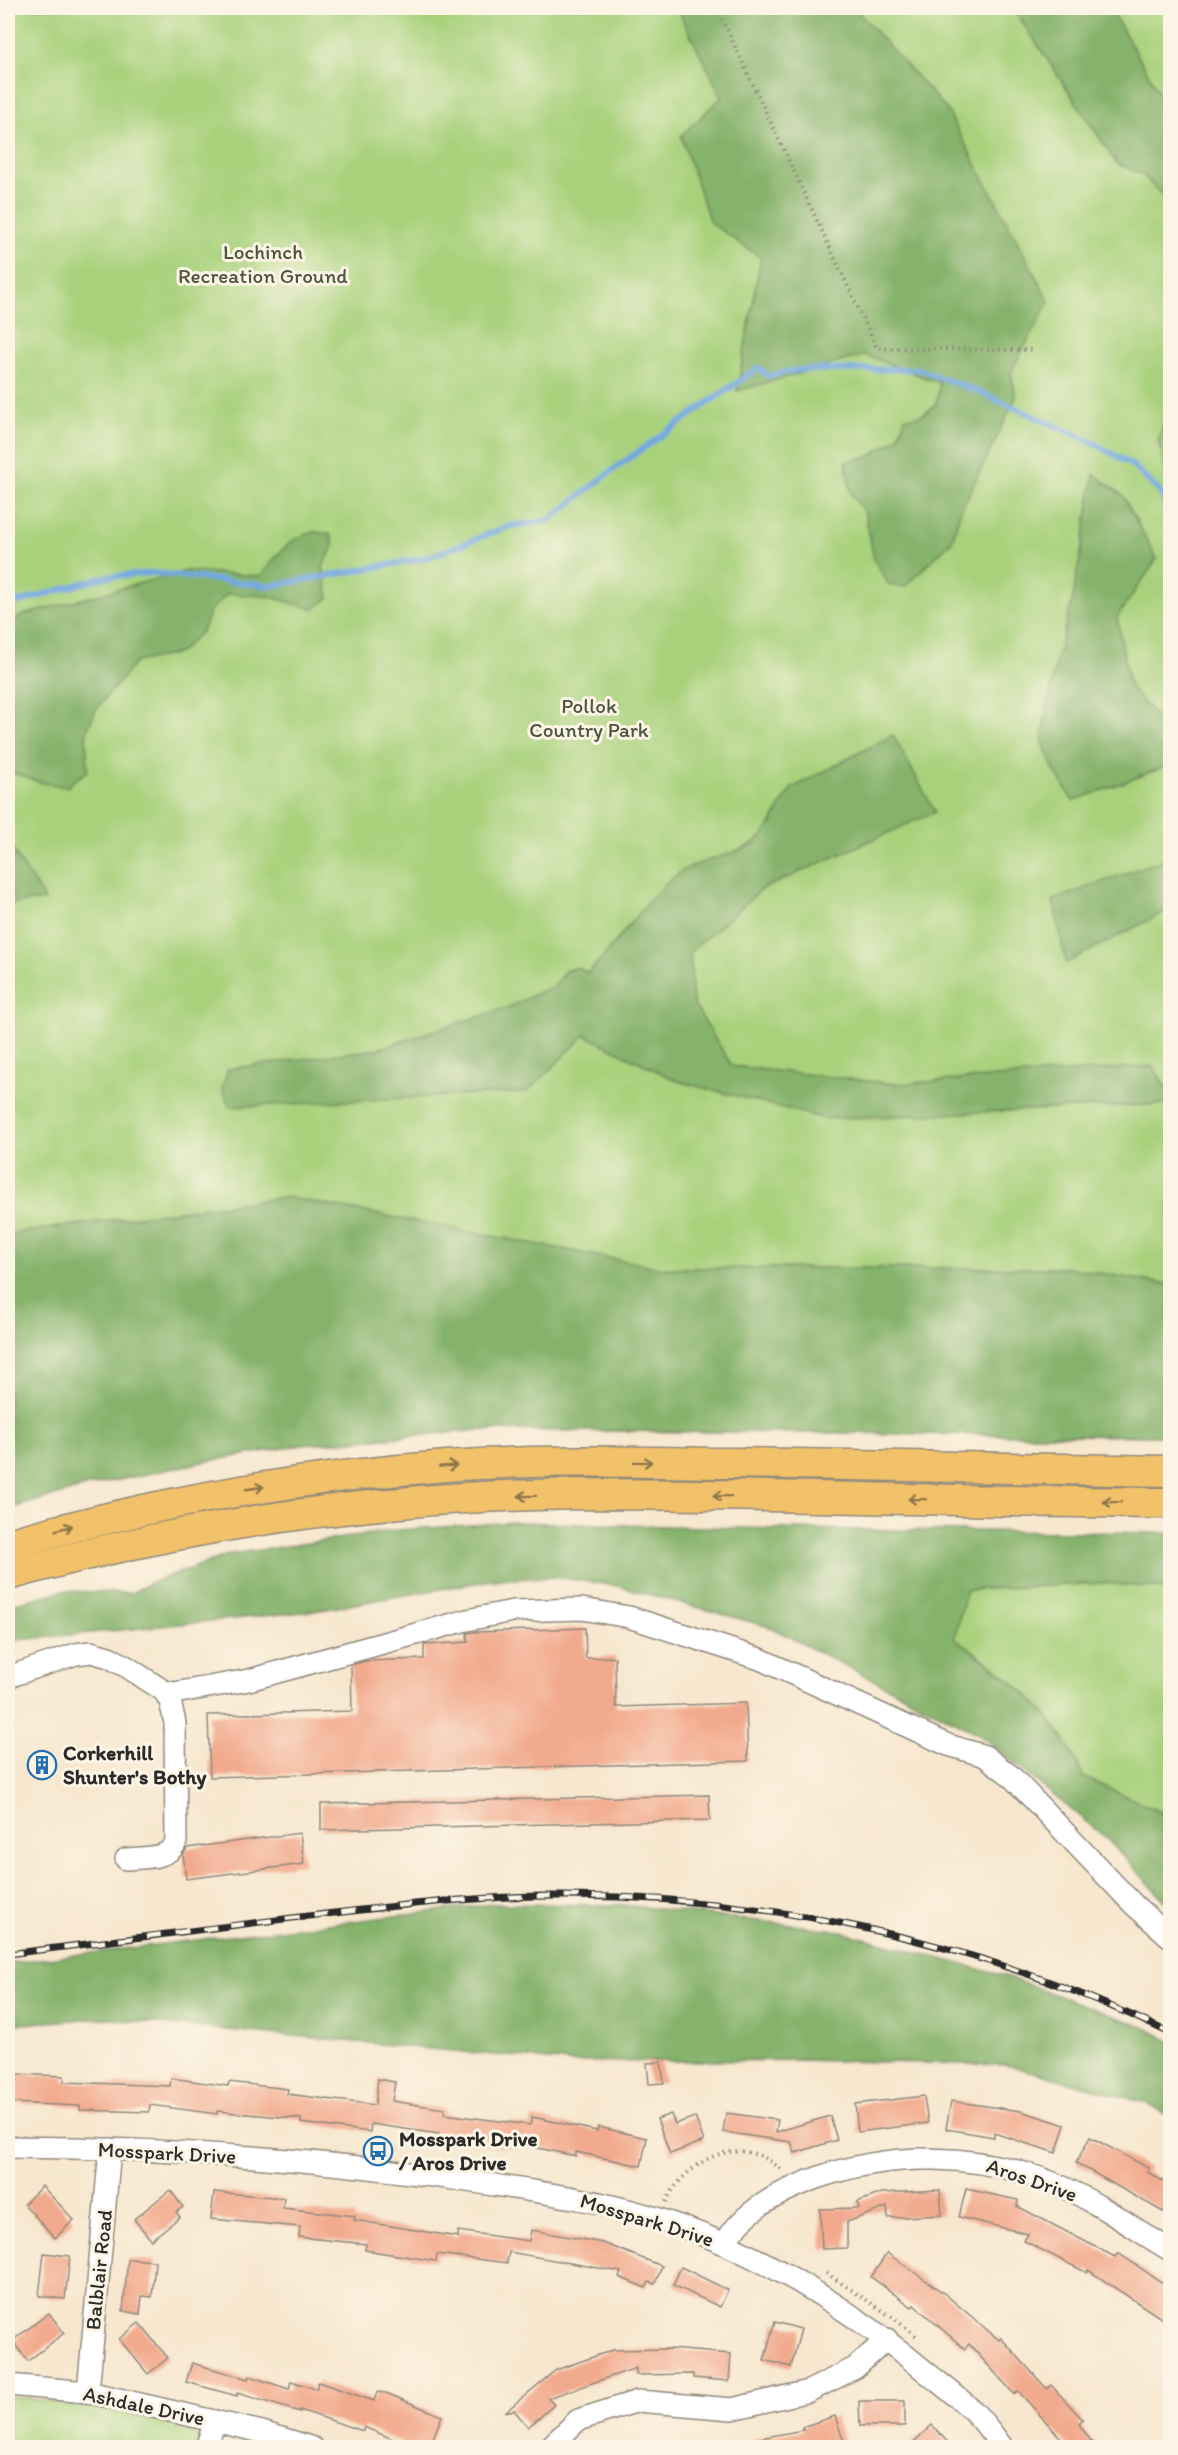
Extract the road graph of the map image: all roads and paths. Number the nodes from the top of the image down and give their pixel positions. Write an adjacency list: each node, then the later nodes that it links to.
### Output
1 (717, 8): 2 (path)
2 (1032, 350)
3 (1170, 1471): 5 (highway, one-way to 3)
4 (1170, 1503): 6 (highway, one-way to 6)
5 (8, 1544)
6 (8, 1575)
7 (8, 1677): 8 (street)
8 (164, 1691): 9 (street); 10 (street)
9 (126, 1859)
10 (1170, 1937)
11 (8, 2147): 12 (street, Mosspark Drive)
12 (110, 2149): 14 (street, Mosspark Drive); 19 (street, Balblair Road)
13 (800, 2184): 14 (path); 15 (street, Aros Drive); 16 (street, Aros Drive)
14 (658, 2218): 15 (street, Mosspark Drive)
15 (725, 2243): 17 (street, Mosspark Drive)
16 (1170, 2250)
17 (888, 2339): 23 (street); 24 (street, Mosspark Drive)
18 (8, 2385): 19 (street, Ashdale Drive)
19 (88, 2392): 20 (street, Ashdale Drive)
20 (214, 2421): 21 (street); 22 (street, Ashdale Drive)
21 (206, 2448)
22 (313, 2448)
23 (549, 2448)
24 (1003, 2448)

